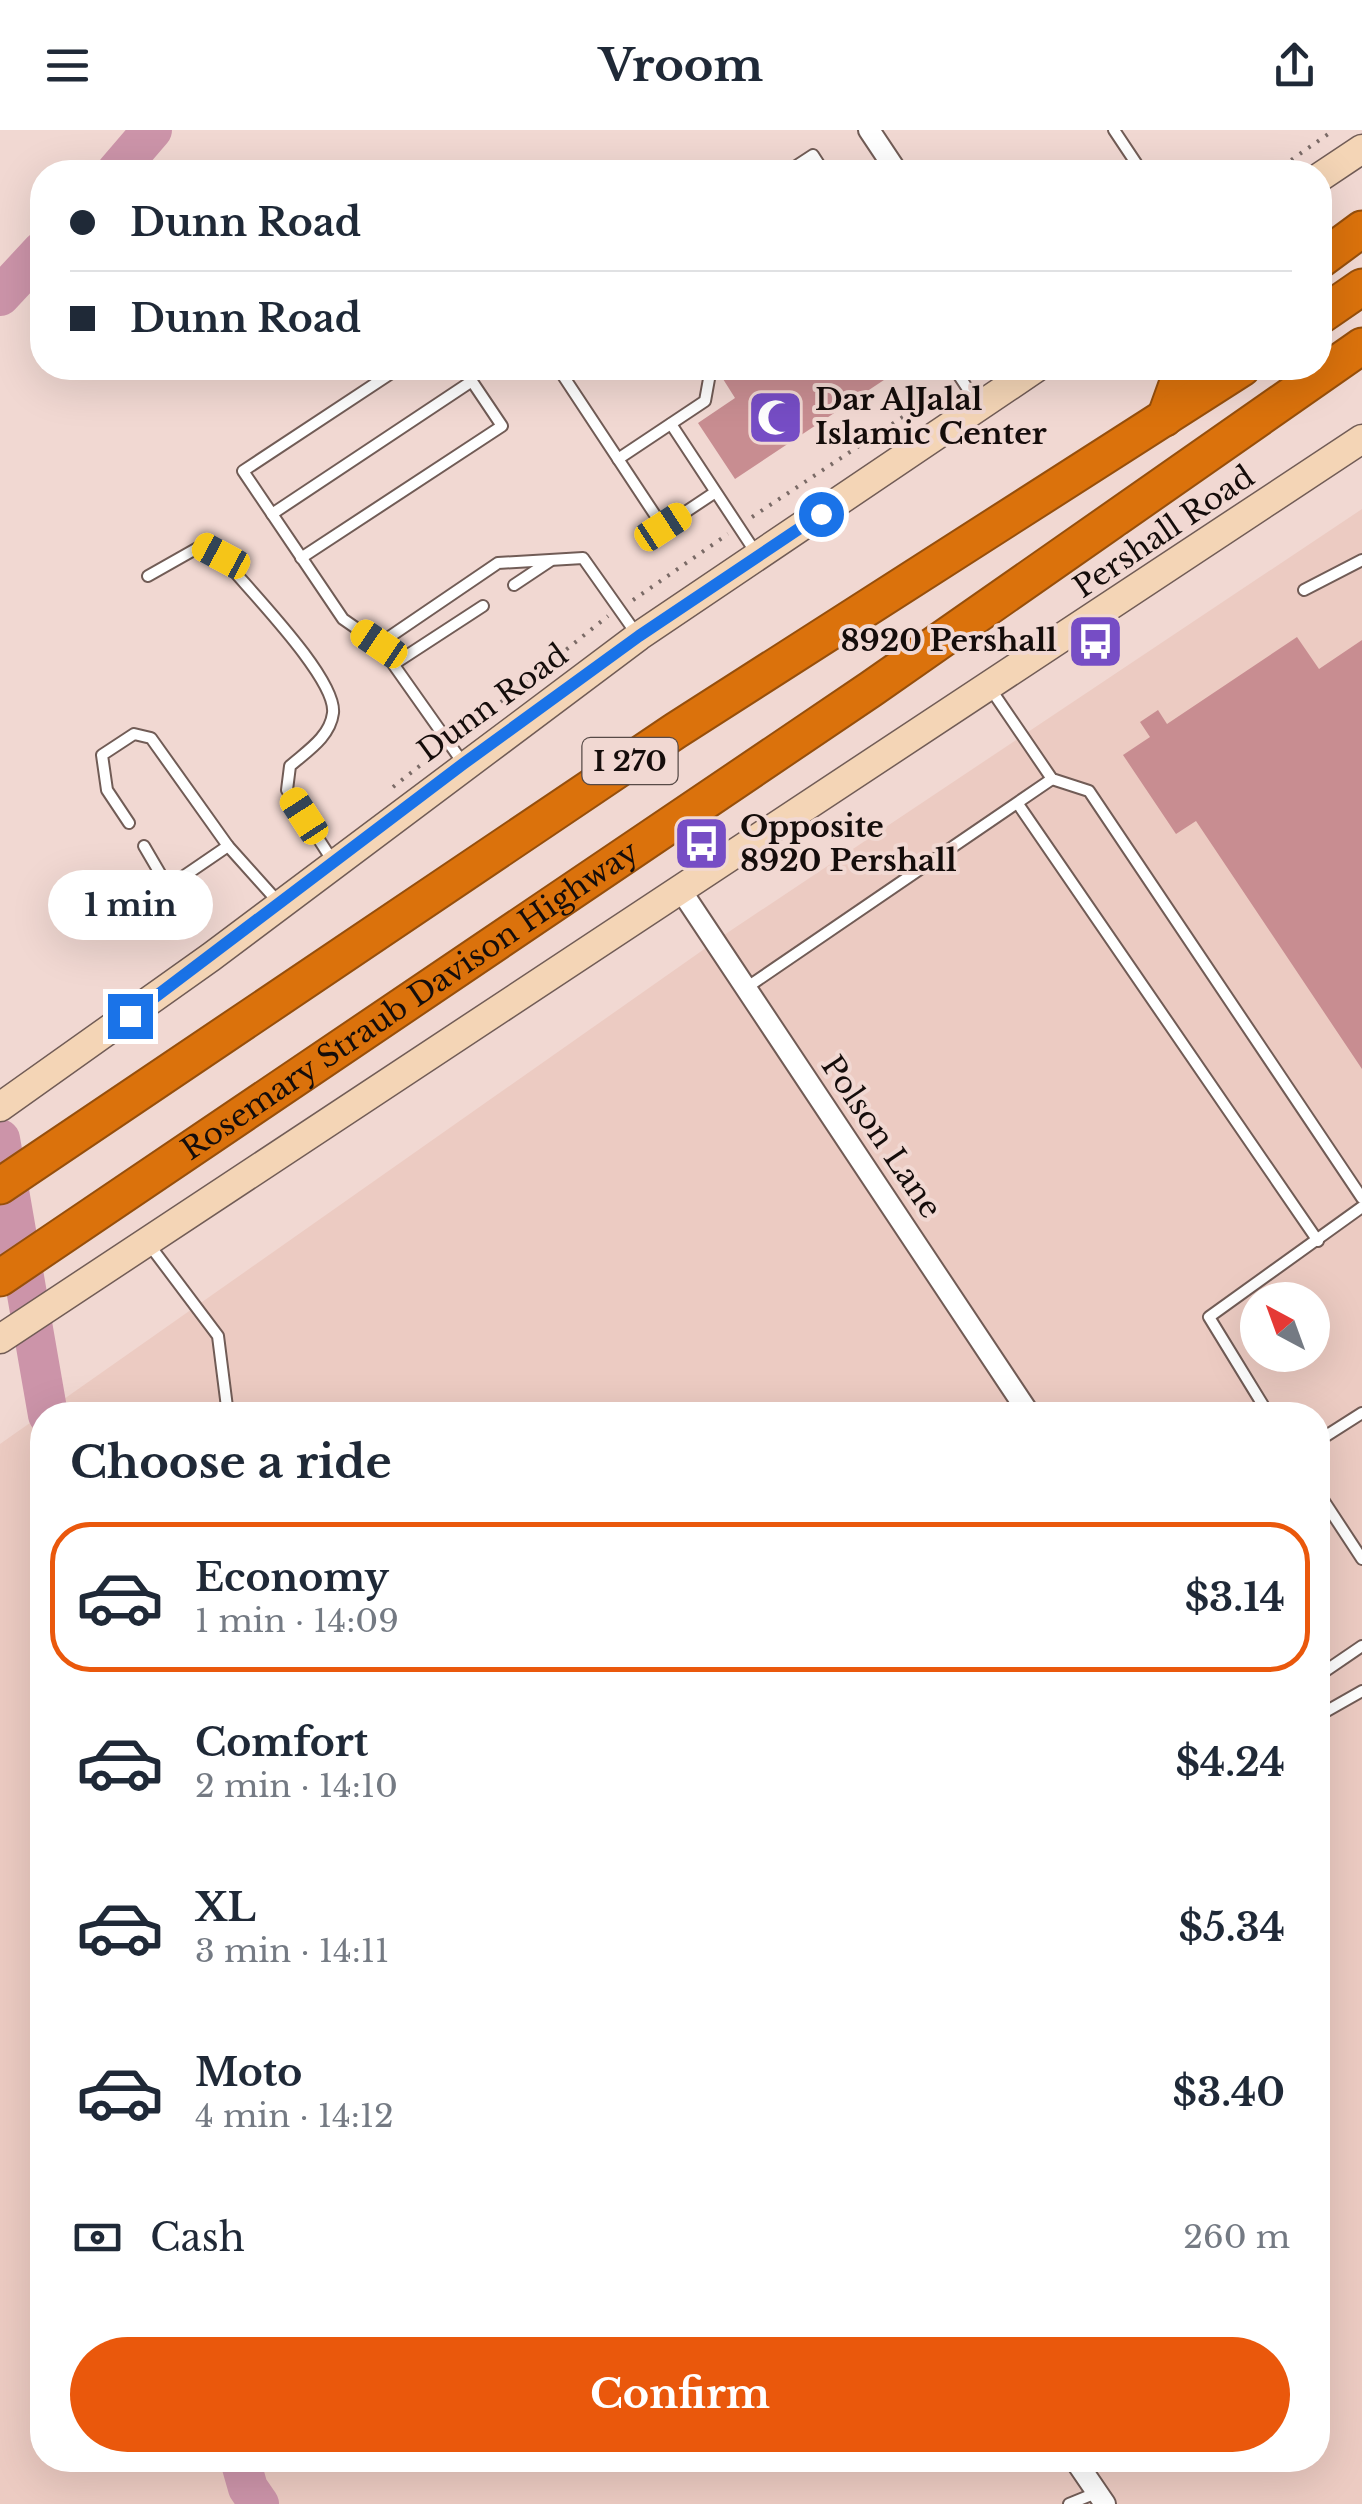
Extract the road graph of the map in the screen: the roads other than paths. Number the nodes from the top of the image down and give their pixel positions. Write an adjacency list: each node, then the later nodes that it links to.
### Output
1 (869, 130): 4 (street)
2 (1114, 130): 5 (lane)
3 (1362, 149): 6 (street)
4 (889, 160)
5 (1134, 160)
6 (1332, 169)
7 (1362, 229): 8 (highway)
8 (1332, 251)
9 (1362, 287): 10 (highway)
10 (1332, 308)
11 (1362, 346): 12 (highway, Rosemary Straub Davison Highway / I 270)
12 (1332, 367)
13 (380, 380): 28 (lane)
14 (566, 380): 26 (lane)
15 (709, 380): 24 (lane)
16 (962, 380): 22 (lane)
17 (1015, 380): 22 (street, Dunn Road)
18 (1178, 380): 23 (highway)
19 (1224, 380): 23 (highway, I 270)
20 (1313, 380): 57 (highway, Rosemary Straub Davison Highway / I 270)
21 (472, 381): 28 (lane); 30 (lane)
22 (980, 407): 29 (street, Dunn Road)
23 (1166, 418): 52 (highway, I 270)
24 (671, 424): 26 (lane); 27 (lane)
25 (1362, 438): 40 (street, Pershall Road)
26 (618, 459): 27 (lane)
27 (714, 492): 29 (lane)
28 (272, 514): 30 (lane)
29 (758, 556): 37 (street, Dunn Road)
30 (300, 558): 38 (lane)
31 (552, 560): 34 (lane); 37 (lane); 38 (lane)
32 (1362, 560): 35 (lane)
33 (148, 576): 47 (lane)
34 (514, 585)
35 (1304, 590)
36 (483, 606): 39 (lane)
37 (639, 636): 41 (street, Dunn Road)
38 (379, 644): 39 (lane)
39 (394, 664): 41 (lane)
40 (990, 687): 42 (lane); 48 (street, Pershall Road)
41 (463, 764): 47 (street, Dunn Road)
42 (1052, 779): 43 (lane); 53 (lane)
43 (1018, 804): 50 (lane); 55 (lane)
44 (128, 823): 46 (lane)
45 (144, 846): 46 (lane)
46 (228, 846): 49 (lane)
47 (335, 864): 49 (street, Dunn Road)
48 (682, 892): 50 (street, Polson Lane); 56 (street, Pershall Road)
49 (280, 904): 51 (street, Dunn Road)
50 (746, 988): 60 (street, Polson Lane)
51 (0, 1107)
52 (0, 1186)
53 (1362, 1198)
54 (1362, 1207): 55 (lane)
55 (1318, 1240): 61 (lane)
56 (148, 1242): 58 (street, Pershall Road); 59 (lane)
57 (0, 1278)
58 (0, 1339)
59 (226, 1402)
60 (1021, 1402)
61 (1261, 1402)
62 (1362, 1412): 63 (lane)
63 (1330, 1432)
64 (1330, 1512): 65 (lane)
65 (1361, 1562)
66 (1362, 1646): 67 (lane)
67 (1330, 1668)
68 (1362, 1691): 69 (lane)
69 (1330, 1709)
70 (1084, 2472): 71 (street)
71 (1101, 2498): 72 (lane)
72 (1069, 2504)

